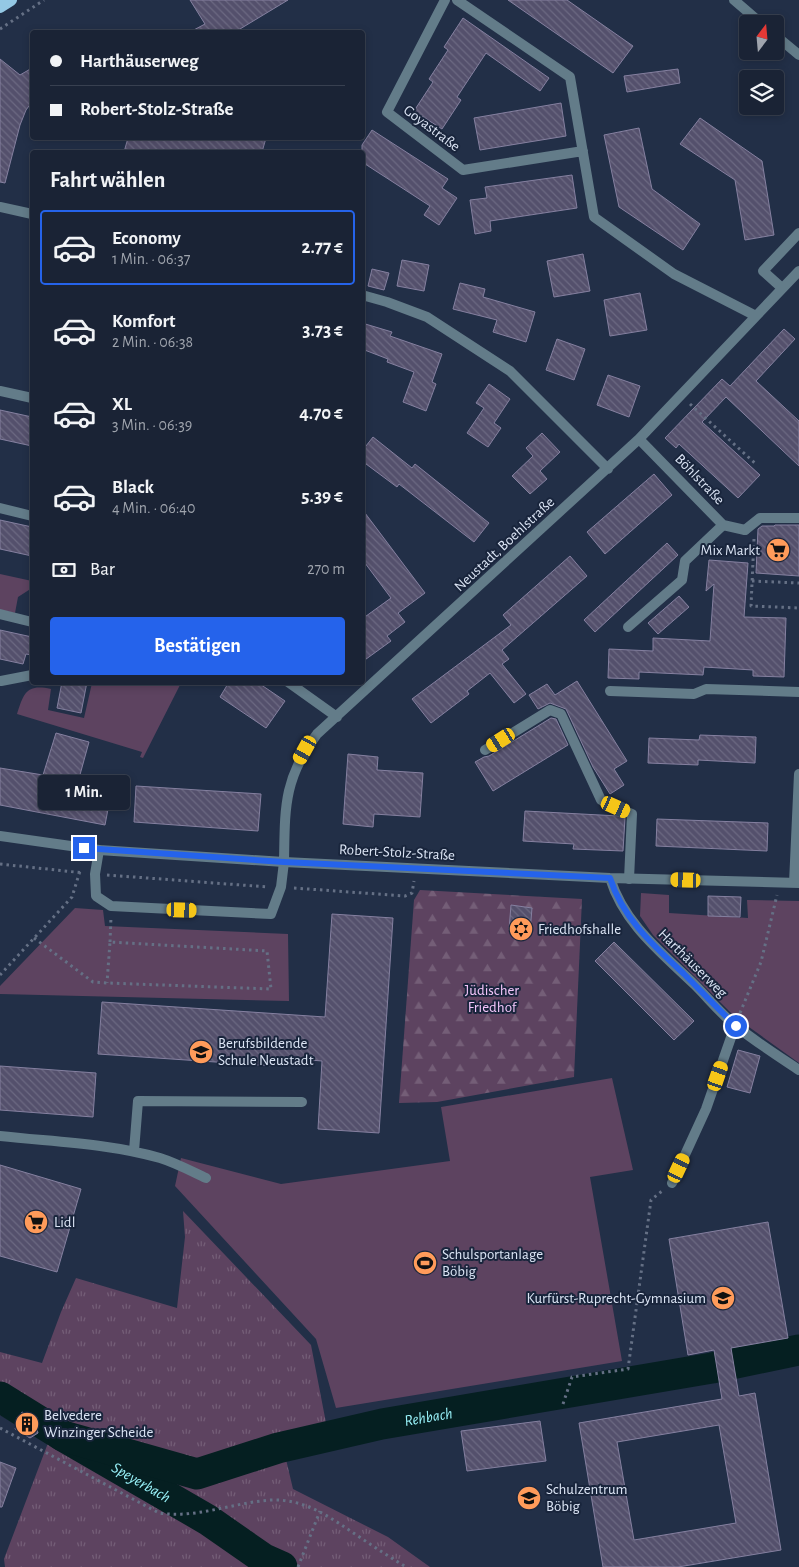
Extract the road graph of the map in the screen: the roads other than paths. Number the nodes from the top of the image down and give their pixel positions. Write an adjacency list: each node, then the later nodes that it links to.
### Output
1 (11, 0): 5 (main road)
2 (445, 0): 9 (street, Goyastraße)
3 (457, 0): 9 (street)
4 (734, 0): 6 (street)
5 (0, 7)
6 (752, 15)
7 (784, 42): 8 (street)
8 (799, 55)
9 (583, 152): 16 (street)
10 (0, 207): 11 (street)
11 (30, 214)
12 (799, 233): 14 (street)
13 (799, 271): 14 (street, Neustadt, Boehlstraße)
14 (782, 288): 16 (street, Neustadt, Boehlstraße)
15 (365, 296): 20 (street)
16 (756, 316): 19 (street, Neustadt, Boehlstraße)
17 (0, 391): 18 (street)
18 (30, 398)
19 (639, 439): 20 (street, Neustadt, Boehlstraße); 24 (street, Böhlstraße)
20 (608, 469): 33 (street, Neustadt, Boehlstraße)
21 (0, 508): 22 (street)
22 (30, 516)
23 (799, 518): 24 (street, Böhlstraße)
24 (723, 525): 27 (street)
25 (0, 614): 26 (street)
26 (30, 622)
27 (628, 627)
28 (30, 675): 29 (street)
29 (1, 681)
30 (292, 685): 33 (street)
31 (610, 692): 32 (street)
32 (799, 692)
33 (337, 717): 38 (street, Neustadt, Boehlstraße)
34 (485, 750): 40 (street)
35 (799, 774): 41 (street, Robert-Stolz-Straße)
36 (0, 836): 37 (street, Robert-Stolz-Straße)
37 (99, 850): 38 (street, Robert-Stolz-Straße); 38 (street, Neustadt, Boehlstraße)
38 (284, 862): 39 (street, Robert-Stolz-Straße)
39 (610, 878): 40 (street, Robert-Stolz-Straße); 42 (street, Harthäuserweg)
40 (629, 879): 41 (street, Robert-Stolz-Straße)
41 (797, 883)
42 (736, 1026): 43 (street, Harthäuserweg); 48 (street)
43 (799, 1070)
44 (302, 1102): 46 (street)
45 (0, 1136): 46 (street)
46 (134, 1151): 47 (street)
47 (206, 1178)
48 (672, 1183)

